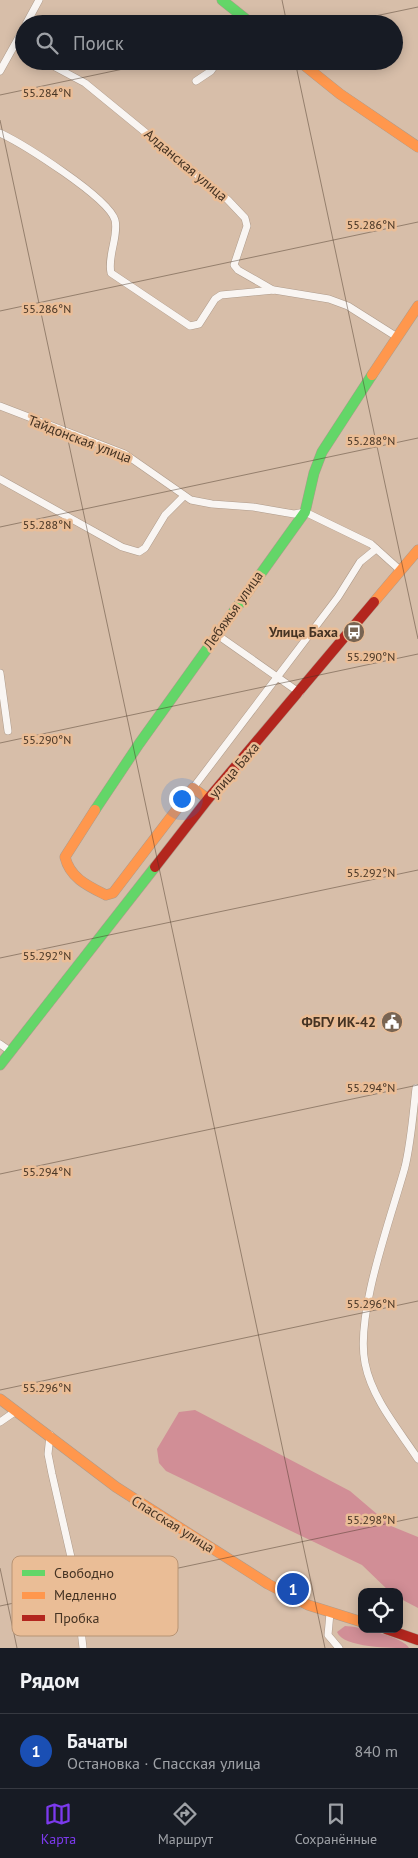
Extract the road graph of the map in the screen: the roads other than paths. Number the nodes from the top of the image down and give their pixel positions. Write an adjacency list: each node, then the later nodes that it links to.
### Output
1 (39, 0): 3 (street)
2 (222, 0): 4 (street)
3 (31, 15)
4 (241, 15)
5 (15, 45): 9 (street)
6 (61, 70): 13 (street, Алданская улица)
7 (212, 70): 10 (street)
8 (310, 70): 12 (street)
9 (0, 71)
10 (196, 81)
11 (0, 133): 13 (street)
12 (418, 147)
13 (274, 290): 15 (street)
14 (418, 306): 15 (street, Лебяжья улица)
15 (397, 337): 19 (street, Лебяжья улица)
16 (0, 406): 18 (street, Тайдонская улица)
17 (0, 479): 18 (street)
18 (184, 496): 19 (street, Тайдонская улица)
19 (305, 512): 20 (street, Тайдонская улица); 23 (street, Лебяжья улица)
20 (376, 549): 22 (street, Тайдонская улица); 25 (street)
21 (418, 550): 22 (street, улица Баха)
22 (401, 571): 26 (street, улица Баха)
23 (216, 634): 25 (street); 28 (street, Лебяжья улица)
24 (0, 672): 27 (street)
25 (276, 676): 26 (street); 28 (street)
26 (300, 693): 29 (street, улица Баха)
27 (8, 731)
28 (193, 788): 29 (street)
29 (208, 799): 31 (street, улица Баха)
30 (0, 1044): 31 (street)
31 (10, 1051): 32 (street, улица Баха)
32 (0, 1065)
33 (416, 1088): 38 (street)
34 (0, 1399): 35 (street, Спасская улица)
35 (16, 1411): 36 (street); 37 (street, Спасская улица)
36 (0, 1422)
37 (50, 1435): 39 (street); 40 (street, Спасская улица)
38 (418, 1460)
39 (71, 1556)
40 (330, 1613): 41 (street, Спасская улица); 44 (street)
41 (358, 1621)
42 (398, 1633): 43 (street)
43 (418, 1640)
44 (339, 1648)

